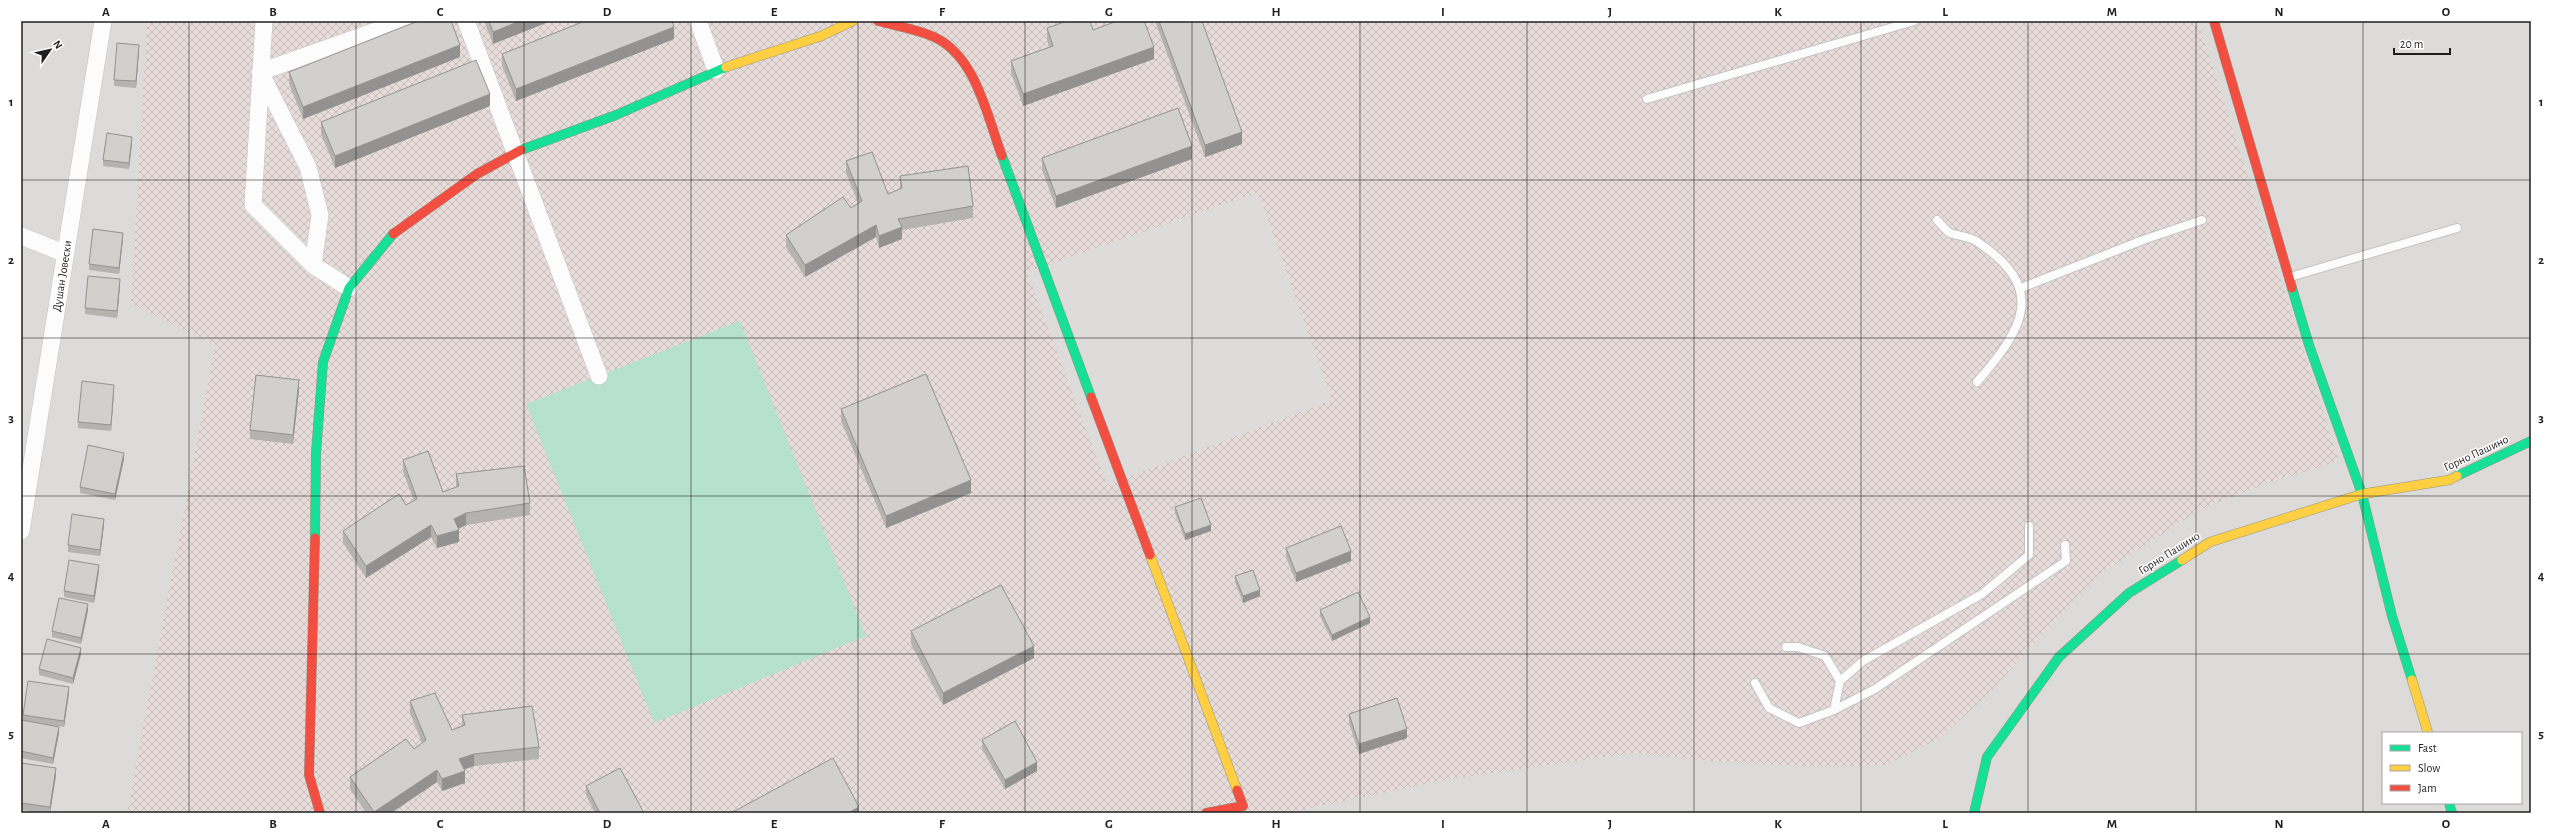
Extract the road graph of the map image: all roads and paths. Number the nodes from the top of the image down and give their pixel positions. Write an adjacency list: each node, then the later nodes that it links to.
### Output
1 (103, 21): 18 (street, Душан Јовески)
2 (264, 21): 11 (street)
3 (404, 21): 11 (street)
4 (466, 21): 13 (street)
5 (698, 21): 10 (street)
6 (853, 21): 10 (street)
7 (878, 21): 36 (street)
8 (1914, 21): 12 (lane)
9 (2214, 21): 20 (street)
10 (716, 70): 13 (street)
11 (260, 72): 19 (street); 19 (street)
12 (1647, 99)
13 (517, 152): 21 (street); 23 (street)
14 (1937, 220): 22 (lane)
15 (2202, 220): 22 (lane)
16 (2457, 228): 20 (lane)
17 (21, 236): 18 (street)
18 (66, 254): 27 (street, Душан Јовески)
19 (314, 265): 21 (street)
20 (2289, 277): 26 (street)
21 (349, 288): 35 (street)
22 (2022, 288): 24 (lane)
23 (599, 376)
24 (1977, 382)
25 (2531, 441): 26 (street, Горно Пашино)
26 (2362, 494): 34 (street); 37 (street, Горно Пашино)
27 (22, 521)
28 (2029, 526): 31 (lane)
29 (2065, 545): 33 (lane)
30 (1786, 647): 31 (lane)
31 (1840, 681): 33 (lane)
32 (1755, 683): 33 (lane)
33 (1834, 710)
34 (2428, 732)
35 (320, 813)
36 (1206, 813)
37 (1974, 813)

